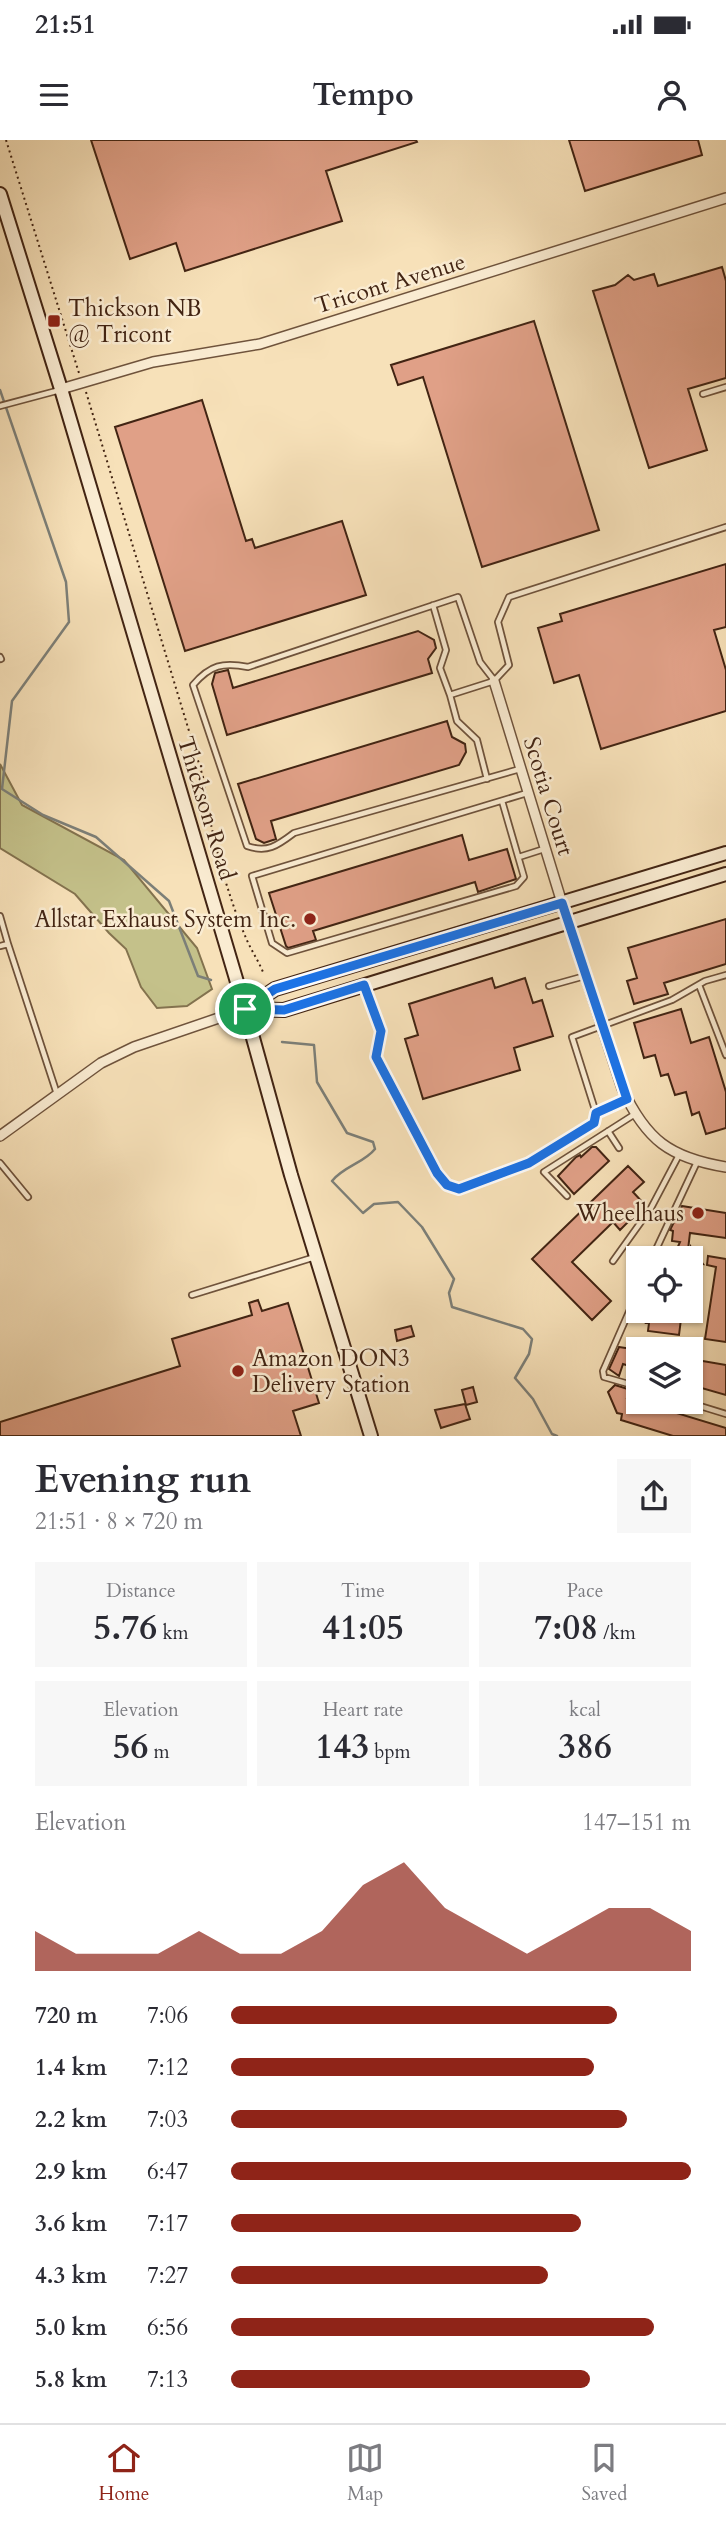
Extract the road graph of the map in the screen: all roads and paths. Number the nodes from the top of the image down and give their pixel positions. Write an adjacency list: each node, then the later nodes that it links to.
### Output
1 (6, 140): 4 (path)
2 (0, 194): 6 (main road, Thickson Road)
3 (726, 198): 6 (street, Tricont Avenue)
4 (78, 369)
5 (726, 387): 8 (lane)
6 (61, 389): 9 (lane); 33 (main road, Thickson Road)
7 (85, 389): 27 (path)
8 (703, 394)
9 (0, 406)
10 (726, 527): 12 (lane)
11 (433, 605): 12 (lane); 13 (lane); 15 (lane)
12 (494, 681): 13 (lane); 14 (street, Scotia Court)
13 (450, 695): 15 (lane)
14 (520, 769): 15 (lane); 16 (street, Scotia Court)
15 (487, 779)
16 (528, 793): 17 (lane); 18 (street, Scotia Court)
17 (502, 801): 20 (lane); 20 (lane)
18 (545, 849): 20 (lane); 22 (street, Scotia Court)
19 (726, 853): 22 (main road)
20 (519, 857)
21 (726, 874): 24 (main road)
22 (562, 903): 24 (street, Scotia Court); 33 (main road)
23 (0, 916): 25 (lane)
24 (568, 922): 29 (street, Scotia Court); 30 (main road)
25 (8, 944): 26 (lane); 36 (lane)
26 (0, 946)
27 (263, 972)
28 (726, 975): 31 (lane)
29 (585, 976): 32 (lane); 34 (street, Scotia Court)
30 (364, 985): 33 (main road); 38 (lane)
31 (699, 985): 34 (lane); 35 (lane)
32 (549, 986)
33 (245, 1009): 36 (street); 50 (main road, Thickson Road)
34 (602, 1027): 37 (street, Scotia Court); 38 (lane)
35 (726, 1055)
36 (57, 1094): 41 (street)
37 (627, 1099): 38 (lane); 39 (street, Scotia Court)
38 (596, 1113)
39 (635, 1114): 40 (lane); 43 (street, Scotia Court)
40 (608, 1131): 42 (lane); 47 (lane)
41 (0, 1136)
42 (619, 1148)
43 (679, 1155): 44 (street, Scotia Court); 51 (lane)
44 (697, 1162): 46 (street, Scotia Court); 49 (lane)
45 (0, 1163): 48 (lane)
46 (726, 1167)
47 (566, 1196)
48 (28, 1197)
49 (658, 1246)
50 (316, 1257): 52 (lane); 57 (main road, Thickson Road)
51 (613, 1261)
52 (192, 1295)
53 (626, 1319): 54 (lane)
54 (626, 1383)
55 (703, 1407): 56 (lane)
56 (726, 1414)
57 (371, 1436)

